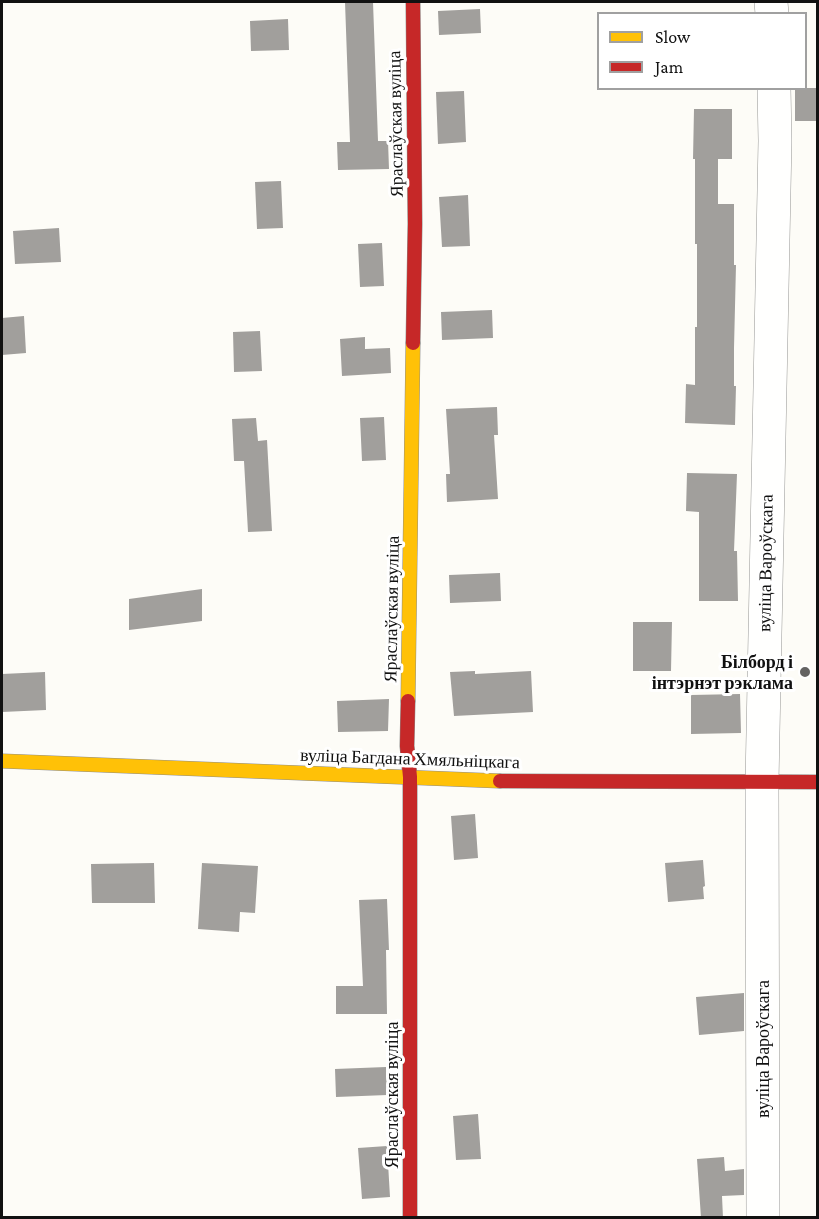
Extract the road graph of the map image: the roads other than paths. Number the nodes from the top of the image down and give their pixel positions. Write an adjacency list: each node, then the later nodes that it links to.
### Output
1 (413, 2): 4 (street, Яраслаўская вуліца)
2 (774, 90): 5 (street, вуліца Вароўскага)
3 (2, 761): 4 (street, вуліца Багдана Хмяльніцкага)
4 (410, 777): 5 (street, вуліца Багдана Хмяльніцкага); 7 (street, Яраслаўская вуліца)
5 (762, 782): 6 (street, вуліца Багдана Хмяльніцкага); 8 (street, вуліца Вароўскага)
6 (818, 782)
7 (410, 1218)
8 (763, 1218)

